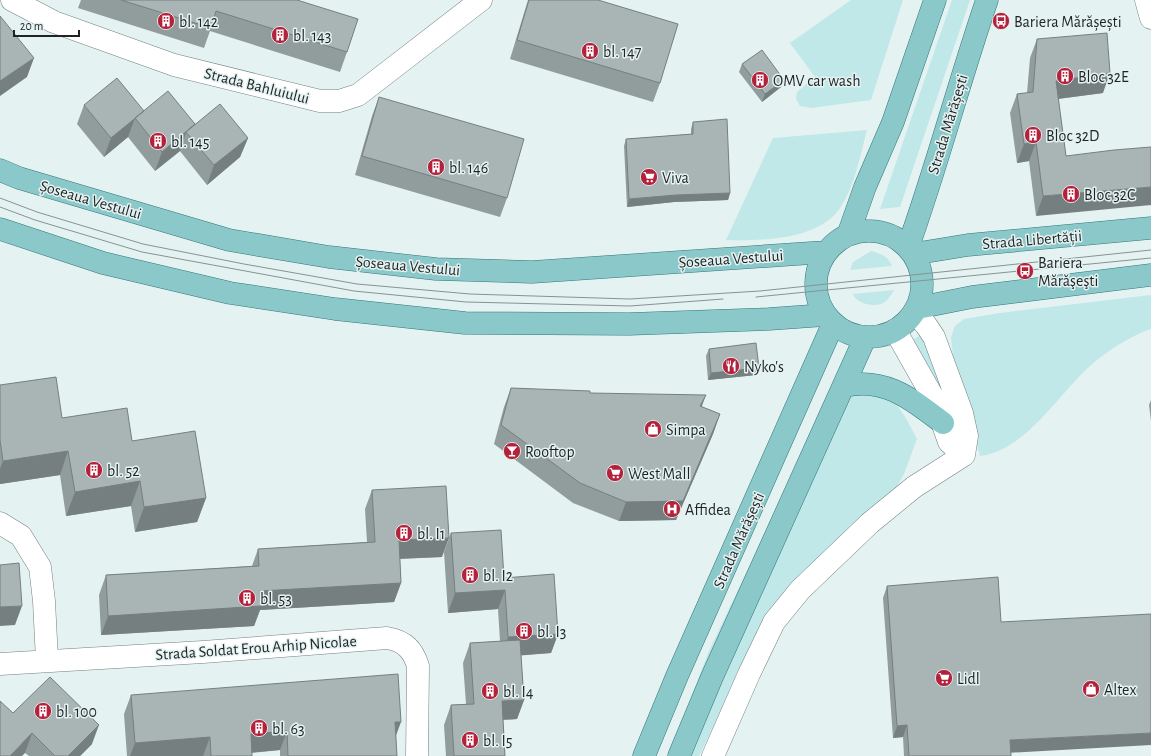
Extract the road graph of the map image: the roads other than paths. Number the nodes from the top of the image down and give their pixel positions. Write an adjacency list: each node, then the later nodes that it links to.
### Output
1 (12, 0): 2 (street, Strada Bahluiului)
2 (481, 0)
3 (936, 0): 10 (main road)
4 (987, 0): 11 (main road, Strada Mărășești)
5 (1146, 0): 6 (street)
6 (1151, 18)
7 (0, 170): 12 (main road, Șoseaua Vestului)
8 (1151, 228): 11 (main road, Strada Libertății)
9 (0, 229): 15 (main road)
10 (848, 235): 11 (main road); 12 (main road)
11 (910, 251): 14 (main road)
12 (826, 252): 15 (main road)
13 (1151, 275): 14 (main road)
14 (915, 310): 16 (main road); 20 (street)
15 (829, 319): 17 (main road); 25 (main road, Strada Mărășești)
16 (895, 330): 17 (main road); 19 (street)
17 (865, 338): 18 (main road, Strada Mărășești)
18 (844, 386): 19 (main road); 26 (main road, Strada Mărășești)
19 (943, 423): 20 (street)
20 (964, 455): 27 (street)
21 (0, 523): 22 (street)
22 (47, 660): 23 (street, Strada Soldat Erou Arhip Nicolae); 24 (street, Strada Soldat Erou Arhip Nicolae)
23 (0, 664)
24 (418, 751)
25 (644, 756)
26 (679, 756)
27 (713, 756)

